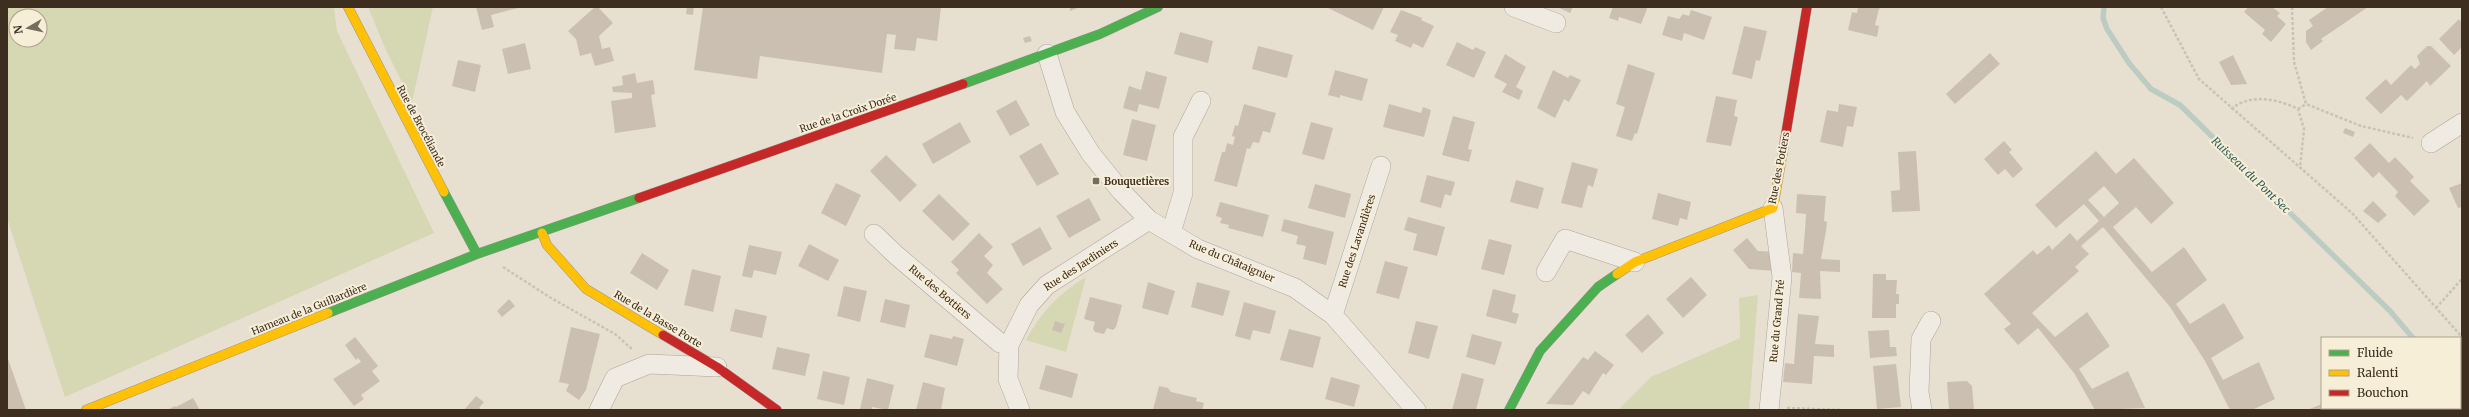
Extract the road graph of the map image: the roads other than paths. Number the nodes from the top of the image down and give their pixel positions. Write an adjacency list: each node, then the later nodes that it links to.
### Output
1 (348, 7): 16 (street, Rue de Brocéliande)
2 (1158, 7): 6 (street, Rue de la Croix Dorée)
3 (1514, 7): 5 (street)
4 (1806, 7): 11 (street, Rue des Potiers)
5 (1556, 23)
6 (1047, 54): 12 (street, Rue du Châtaignier); 13 (street, Rue de la Croix Dorée)
7 (1201, 101): 14 (street)
8 (2462, 123): 9 (street)
9 (2431, 143)
10 (1381, 166): 19 (street, Rue des Lavandières)
11 (1773, 208): 17 (street, Rue des Potiers); 23 (street, Rue du Grand Pré)
12 (1149, 220): 14 (street, Rue du Châtaignier); 21 (street, Rue des Jardiniers)
13 (542, 233): 16 (street, Hameau de la Guillardière); 22 (street, Rue de la Basse Porte)
14 (1171, 233): 19 (street, Rue du Châtaignier)
15 (874, 234): 21 (street, Rue des Bottiers)
16 (477, 254): 24 (street, Hameau de la Guillardière)
17 (1635, 262): 18 (street); 29 (street, Rue des Potiers)
18 (1546, 272)
19 (1333, 315): 28 (street, Rue du Châtaignier)
20 (1931, 321): 30 (street)
21 (1009, 345): 27 (street, Rue des Jardiniers)
22 (717, 367): 25 (street); 26 (street, Rue de la Basse Porte)
23 (1769, 409)
24 (86, 410)
25 (599, 410)
26 (777, 410)
27 (1020, 410)
28 (1416, 410)
29 (1509, 410)
30 (1922, 410)

